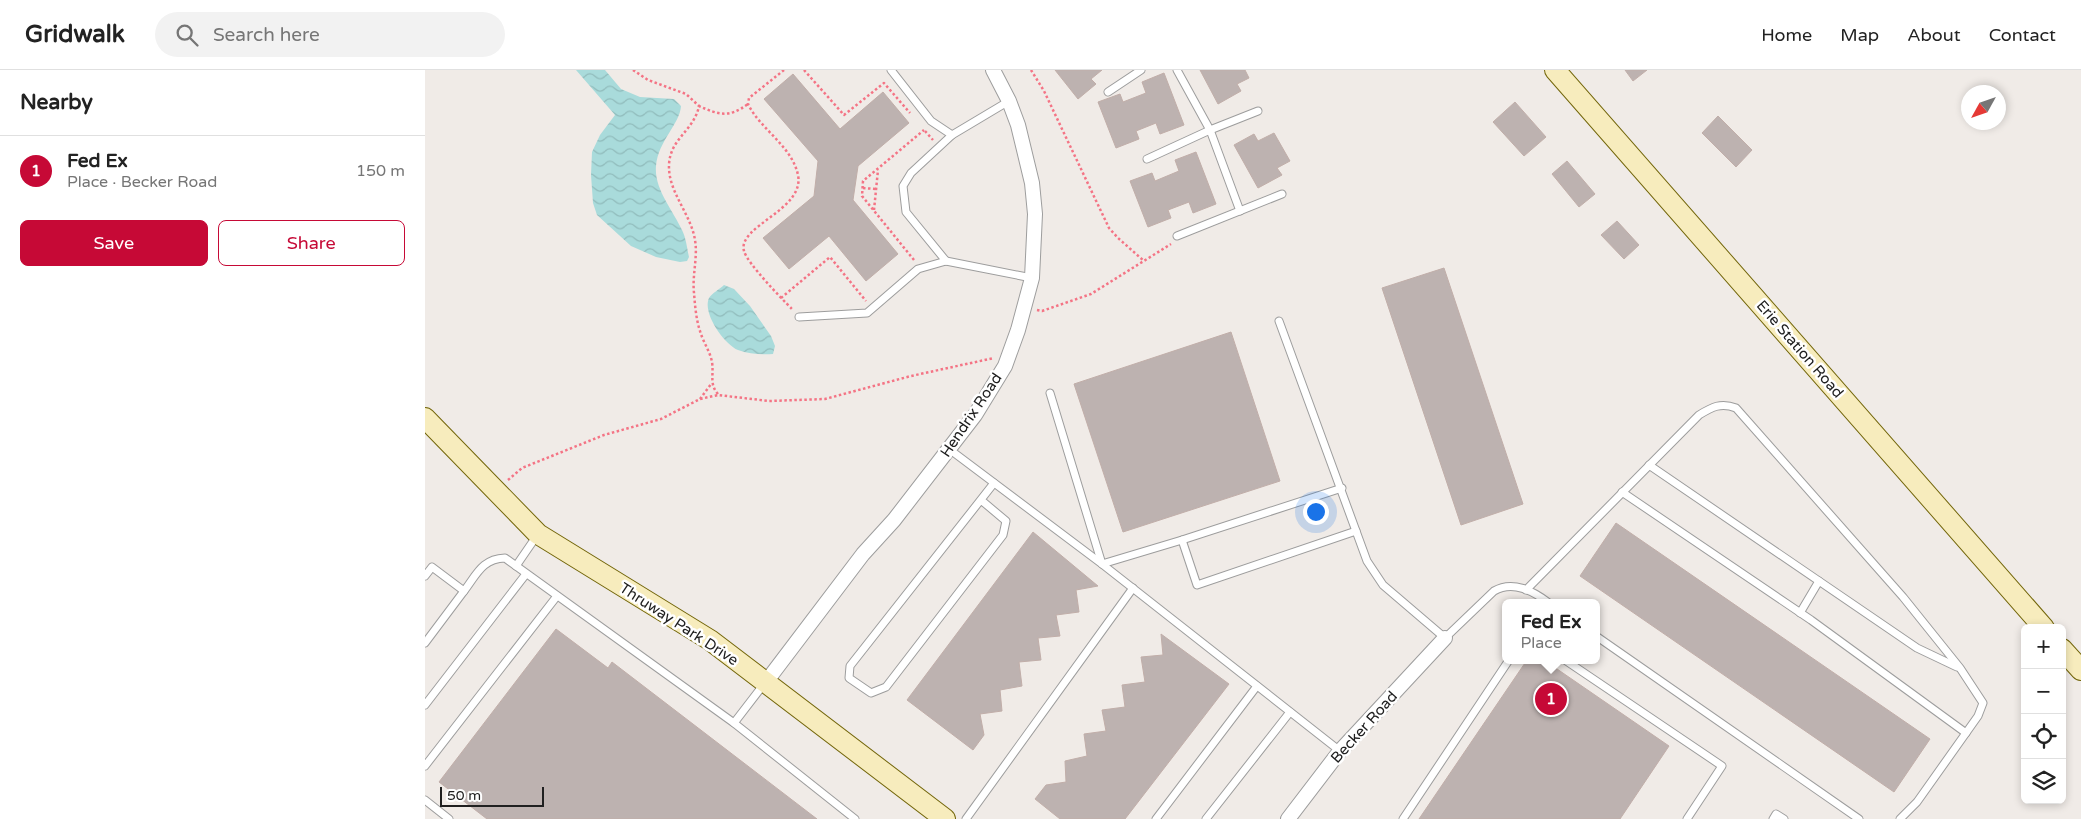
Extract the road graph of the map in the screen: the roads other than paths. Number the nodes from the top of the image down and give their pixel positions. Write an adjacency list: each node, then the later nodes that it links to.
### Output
1 (891, 70): 10 (lane)
2 (993, 70): 7 (street, Hendrix Road)
3 (1141, 70): 6 (lane)
4 (1177, 70): 9 (lane)
5 (1555, 70): 41 (main road, Erie Station Road)
6 (1108, 92)
7 (1009, 101): 10 (lane); 16 (street, Hendrix Road)
8 (1258, 111): 9 (lane)
9 (1210, 130): 11 (lane); 13 (lane)
10 (951, 135): 15 (lane)
11 (1147, 159)
12 (1282, 194): 13 (lane)
13 (1241, 211): 14 (lane)
14 (1177, 236)
15 (946, 261): 16 (lane); 17 (lane)
16 (1032, 278): 21 (street, Hendrix Road)
17 (799, 317)
18 (1279, 321): 24 (lane)
19 (1050, 393): 30 (lane)
20 (425, 418): 28 (main road, Thruway Park Drive)
21 (949, 449): 23 (lane); 50 (street, Hendrix Road)
22 (1649, 465): 25 (lane); 34 (lane); 48 (lane)
23 (994, 483): 26 (lane); 30 (lane)
24 (1342, 488): 27 (lane); 29 (lane)
25 (1622, 492): 36 (lane); 40 (lane)
26 (981, 500): 26 (lane)
27 (1356, 531): 29 (lane); 42 (lane)
28 (538, 534): 31 (lane); 50 (main road, Thruway Park Drive)
29 (1182, 540): 30 (lane)
30 (1102, 564): 35 (lane)
31 (516, 566): 32 (lane); 37 (lane)
32 (526, 574): 38 (lane); 52 (lane)
33 (425, 576): 37 (lane)
34 (1819, 581): 40 (lane); 48 (lane)
35 (1133, 588): 51 (lane); 62 (lane)
36 (1526, 590): 39 (lane); 42 (lane)
37 (464, 591): 44 (lane)
38 (557, 596): 54 (lane); 57 (lane)
39 (1543, 599)
40 (1800, 613): 55 (lane)
41 (2040, 624)
42 (1445, 638): 56 (street, Becker Road)
43 (1600, 639): 70 (lane)
44 (425, 642)
45 (2066, 653): 49 (main road)
46 (1506, 664): 66 (lane)
47 (1571, 664): 67 (lane)
48 (1960, 668): 55 (lane)
49 (2081, 670)
50 (765, 682): 54 (lane); 61 (main road, Thruway Park Drive)
51 (1257, 686): 53 (lane); 63 (lane)
52 (425, 705)
53 (1290, 712): 56 (lane); 64 (lane)
54 (734, 723): 60 (lane)
55 (1966, 733): 71 (lane)
56 (1340, 751): 65 (street, Becker Road)
57 (425, 766)
58 (425, 800): 59 (lane)
59 (449, 819)
60 (855, 819)
61 (945, 819)
62 (966, 819)
63 (1156, 819)
64 (1206, 819)
65 (1288, 819)
66 (1403, 819)
67 (1687, 819)
68 (1773, 819): 69 (lane)
69 (1784, 819)
70 (1859, 819)
71 (1900, 819)

